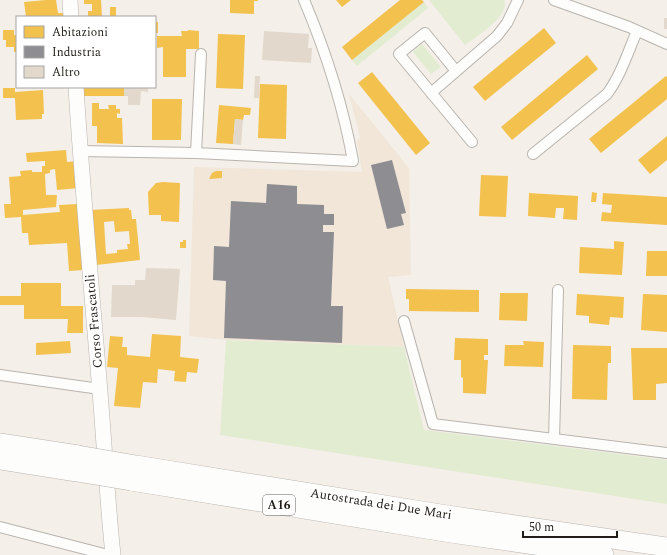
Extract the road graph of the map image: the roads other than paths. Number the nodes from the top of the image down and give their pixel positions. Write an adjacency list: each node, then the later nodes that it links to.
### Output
1 (70, 0): 5 (street)
2 (304, 0): 14 (street)
3 (518, 0): 9 (street)
4 (554, 0): 6 (street)
5 (71, 16)
6 (637, 31): 7 (street); 15 (street)
7 (667, 44)
8 (200, 54): 14 (street)
9 (456, 71): 11 (street); 11 (street)
10 (76, 88): 13 (street, Corso Frascatoli)
11 (431, 92): 12 (street)
12 (472, 142)
13 (80, 151): 14 (street); 19 (street, Corso Frascatoli)
14 (196, 153)
15 (533, 154)
16 (558, 290): 20 (street)
17 (404, 321): 20 (street)
18 (0, 375): 19 (street)
19 (100, 389): 29 (street, Corso Frascatoli)
20 (554, 439): 22 (street)
21 (0, 443): 24 (highway, Autostrada dei Due Mari / A16)
22 (667, 453)
23 (0, 460): 24 (highway, Autostrada dei Due Mari / A16)
24 (78, 464): 25 (highway, Autostrada dei Due Mari / A16, bridge)
25 (449, 524): 27 (highway, Autostrada dei Due Mari / A16); 30 (highway, Autostrada dei Due Mari / A16)
26 (0, 527): 28 (street)
27 (667, 547)
28 (108, 555)
29 (113, 555)
30 (604, 555)

